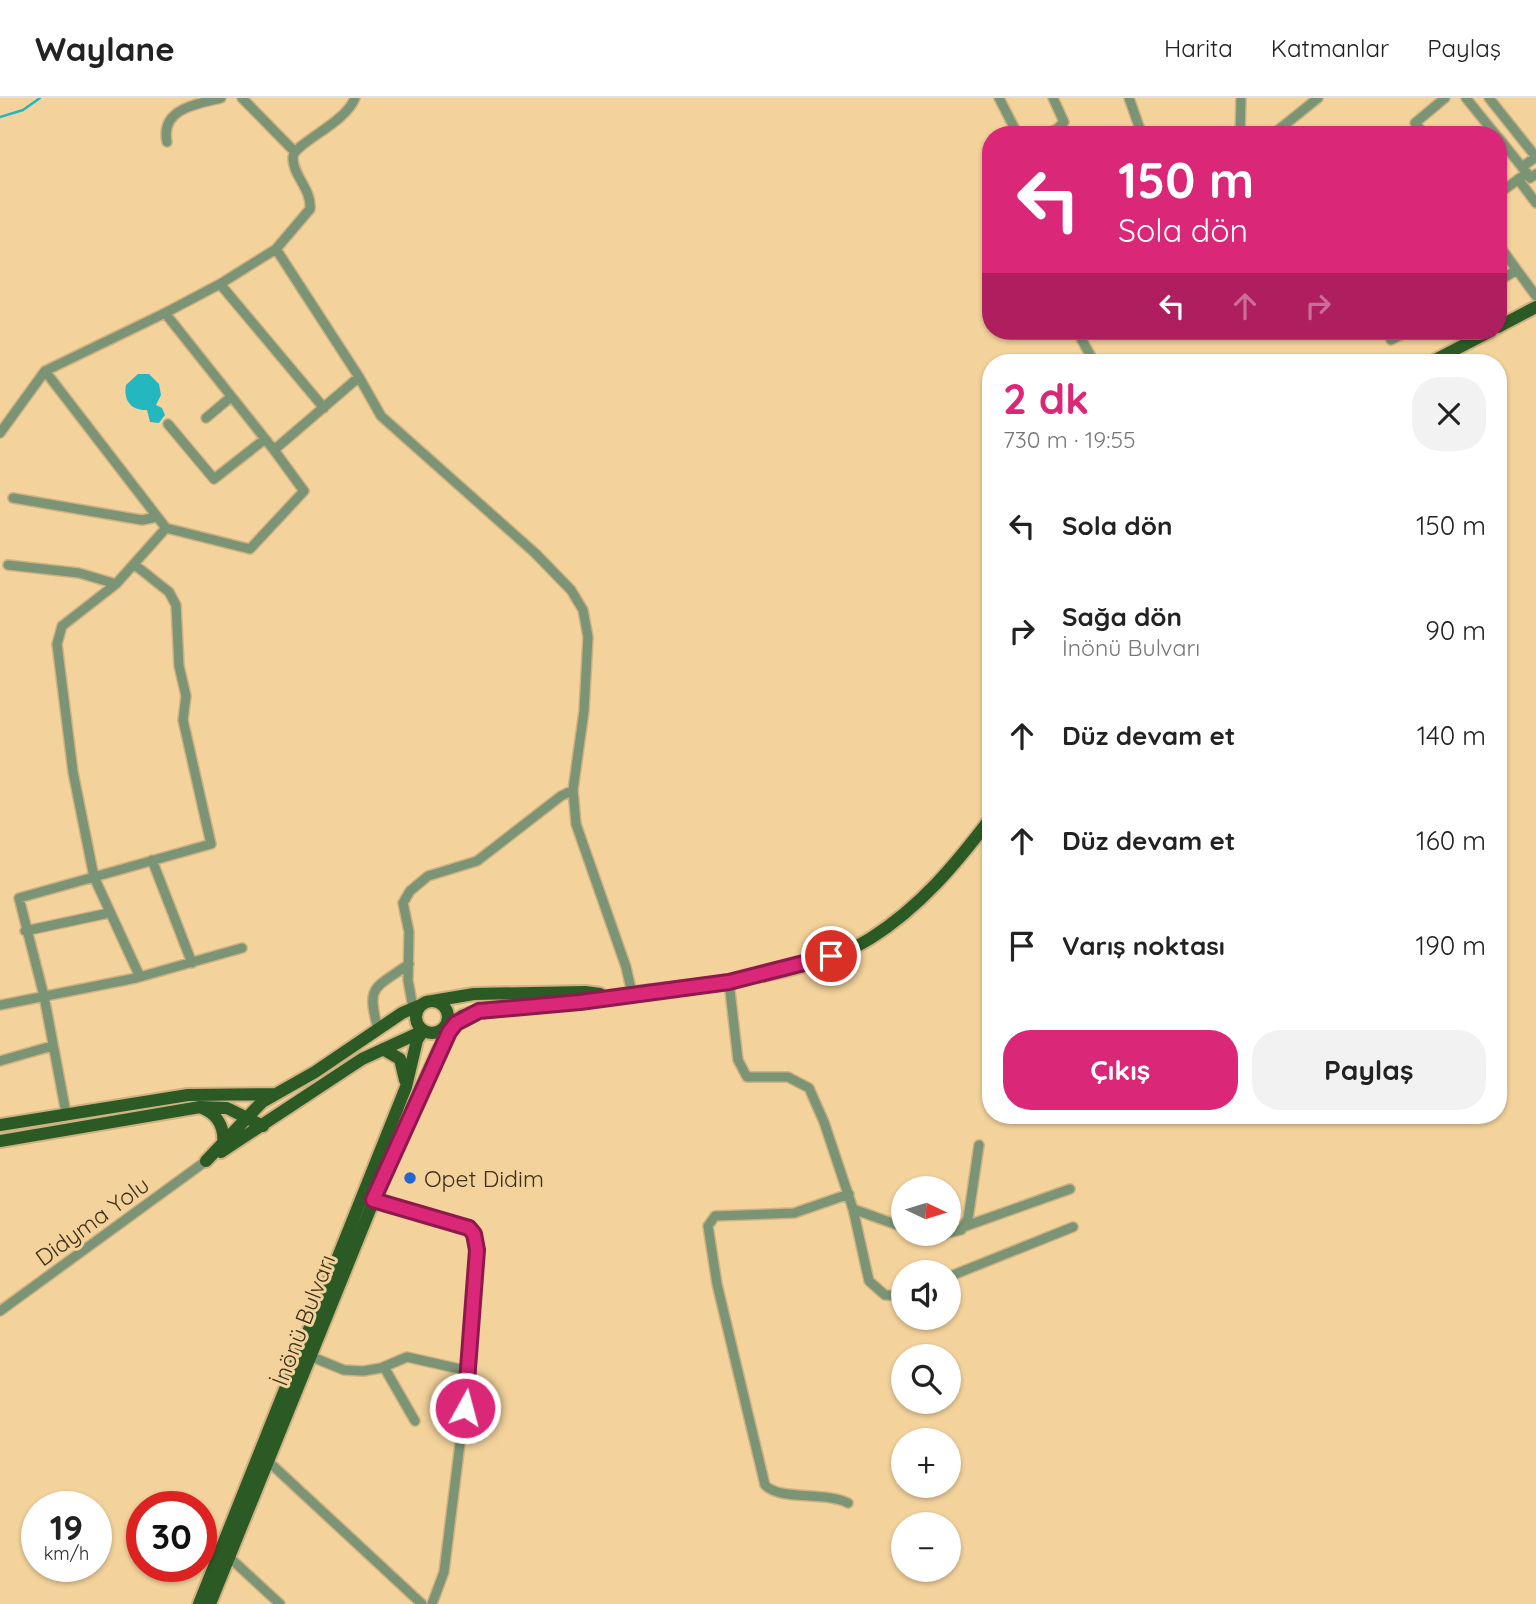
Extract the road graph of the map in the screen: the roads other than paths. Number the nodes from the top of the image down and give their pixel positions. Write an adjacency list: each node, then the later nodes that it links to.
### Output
1 (221, 98): 19 (street)
2 (355, 98): 21 (street)
3 (999, 98): 12 (street)
4 (1053, 98): 13 (street)
5 (1129, 98): 14 (street)
6 (1241, 98): 15 (street)
7 (1318, 98): 16 (street)
8 (1445, 98): 17 (street)
9 (1466, 98): 18 (street)
10 (1489, 98): 22 (street)
11 (248, 99): 21 (street)
12 (1013, 126)
13 (1060, 126)
14 (1139, 126)
15 (1240, 126)
16 (1283, 126)
17 (1418, 126)
18 (1489, 126)
19 (167, 142)
20 (1507, 147): 22 (street)
21 (294, 151): 26 (street)
22 (1528, 171): 23 (street)
23 (1518, 179): 24 (street); 25 (street)
24 (1507, 187)
25 (1536, 203)
26 (276, 249): 30 (street); 39 (street)
27 (1507, 256): 28 (street)
28 (1517, 270): 29 (street); 31 (street)
29 (1507, 276)
30 (220, 284): 34 (street); 41 (street)
31 (1533, 286): 32 (street)
32 (1536, 296)
33 (1536, 307): 35 (main road)
34 (165, 313): 38 (street); 40 (street)
35 (1507, 322)
36 (1473, 340): 37 (main road)
37 (1446, 354)
38 (45, 371): 44 (street); 48 (street)
39 (359, 377): 41 (street); 53 (street)
40 (231, 397): 42 (street); 45 (street)
41 (324, 408): 46 (street)
42 (206, 418)
43 (168, 424): 45 (street)
44 (0, 433)
45 (265, 439): 46 (street)
46 (274, 450): 49 (street)
47 (13, 498): 48 (street)
48 (157, 517): 49 (street)
49 (166, 528): 51 (street)
50 (8, 565): 52 (street)
51 (135, 565): 52 (street); 55 (street)
52 (116, 584): 56 (street)
53 (573, 790): 61 (street); 64 (street)
54 (982, 829): 63 (main road)
55 (152, 860): 56 (street); 60 (street)
56 (94, 877): 57 (street); 58 (street)
57 (109, 913): 58 (street); 62 (street)
58 (25, 931): 65 (street)
59 (242, 948): 60 (street)
60 (192, 963): 62 (street)
61 (409, 964): 67 (street); 71 (street)
62 (140, 977): 65 (street)
63 (729, 982): 64 (main road); 90 (street)
64 (632, 993): 66 (main road)
65 (44, 996): 68 (street); 73 (street)
66 (611, 996): 67 (main road); 69 (main road)
67 (423, 1004): 70 (main road); 71 (main road); 72 (main road)
68 (0, 1005)
69 (469, 1014): 70 (main road); 75 (main road)
70 (444, 1026): 72 (main road); 75 (main road)
71 (378, 1028): 78 (main road)
72 (424, 1031): 74 (main road); 77 (main road, İnönü Bulvarı)
73 (52, 1046): 76 (street); 81 (street)
74 (383, 1049): 77 (main road); 80 (main road)
75 (438, 1051): 91 (main road, İnönü Bulvarı)
76 (0, 1061)
77 (406, 1087): 107 (main road, İnönü Bulvarı)
78 (276, 1094): 80 (main road); 81 (main road); 82 (main road)
79 (200, 1107): 82 (main road); 85 (main road); 86 (main road)
80 (285, 1110): 84 (main road)
81 (66, 1113): 83 (main road)
82 (246, 1118): 84 (main road); 86 (main road)
83 (0, 1125)
84 (263, 1126): 88 (main road)
85 (0, 1141)
86 (223, 1145): 88 (main road)
87 (979, 1145): 94 (street)
88 (206, 1161): 99 (street, Didyma Yolu)
89 (1070, 1189): 94 (street)
90 (849, 1194): 92 (street); 105 (street)
91 (373, 1200): 100 (main road, İnönü Bulvarı); 102 (street)
92 (853, 1209): 93 (street); 98 (street)
93 (891, 1223)
94 (966, 1226): 96 (street)
95 (1073, 1227): 97 (street)
96 (961, 1228)
97 (961, 1272)
98 (891, 1295)
99 (0, 1311)
100 (312, 1357): 101 (street); 104 (main road, İnönü Bulvarı)
101 (384, 1367): 102 (street); 103 (street)
102 (470, 1371): 111 (street)
103 (415, 1421)
104 (269, 1462): 106 (main road, İnönü Bulvarı); 110 (street)
105 (848, 1503)
106 (229, 1557): 108 (main road, İnönü Bulvarı); 109 (street)
107 (199, 1604)
108 (210, 1604)
109 (280, 1604)
110 (422, 1604)
111 (432, 1604)

